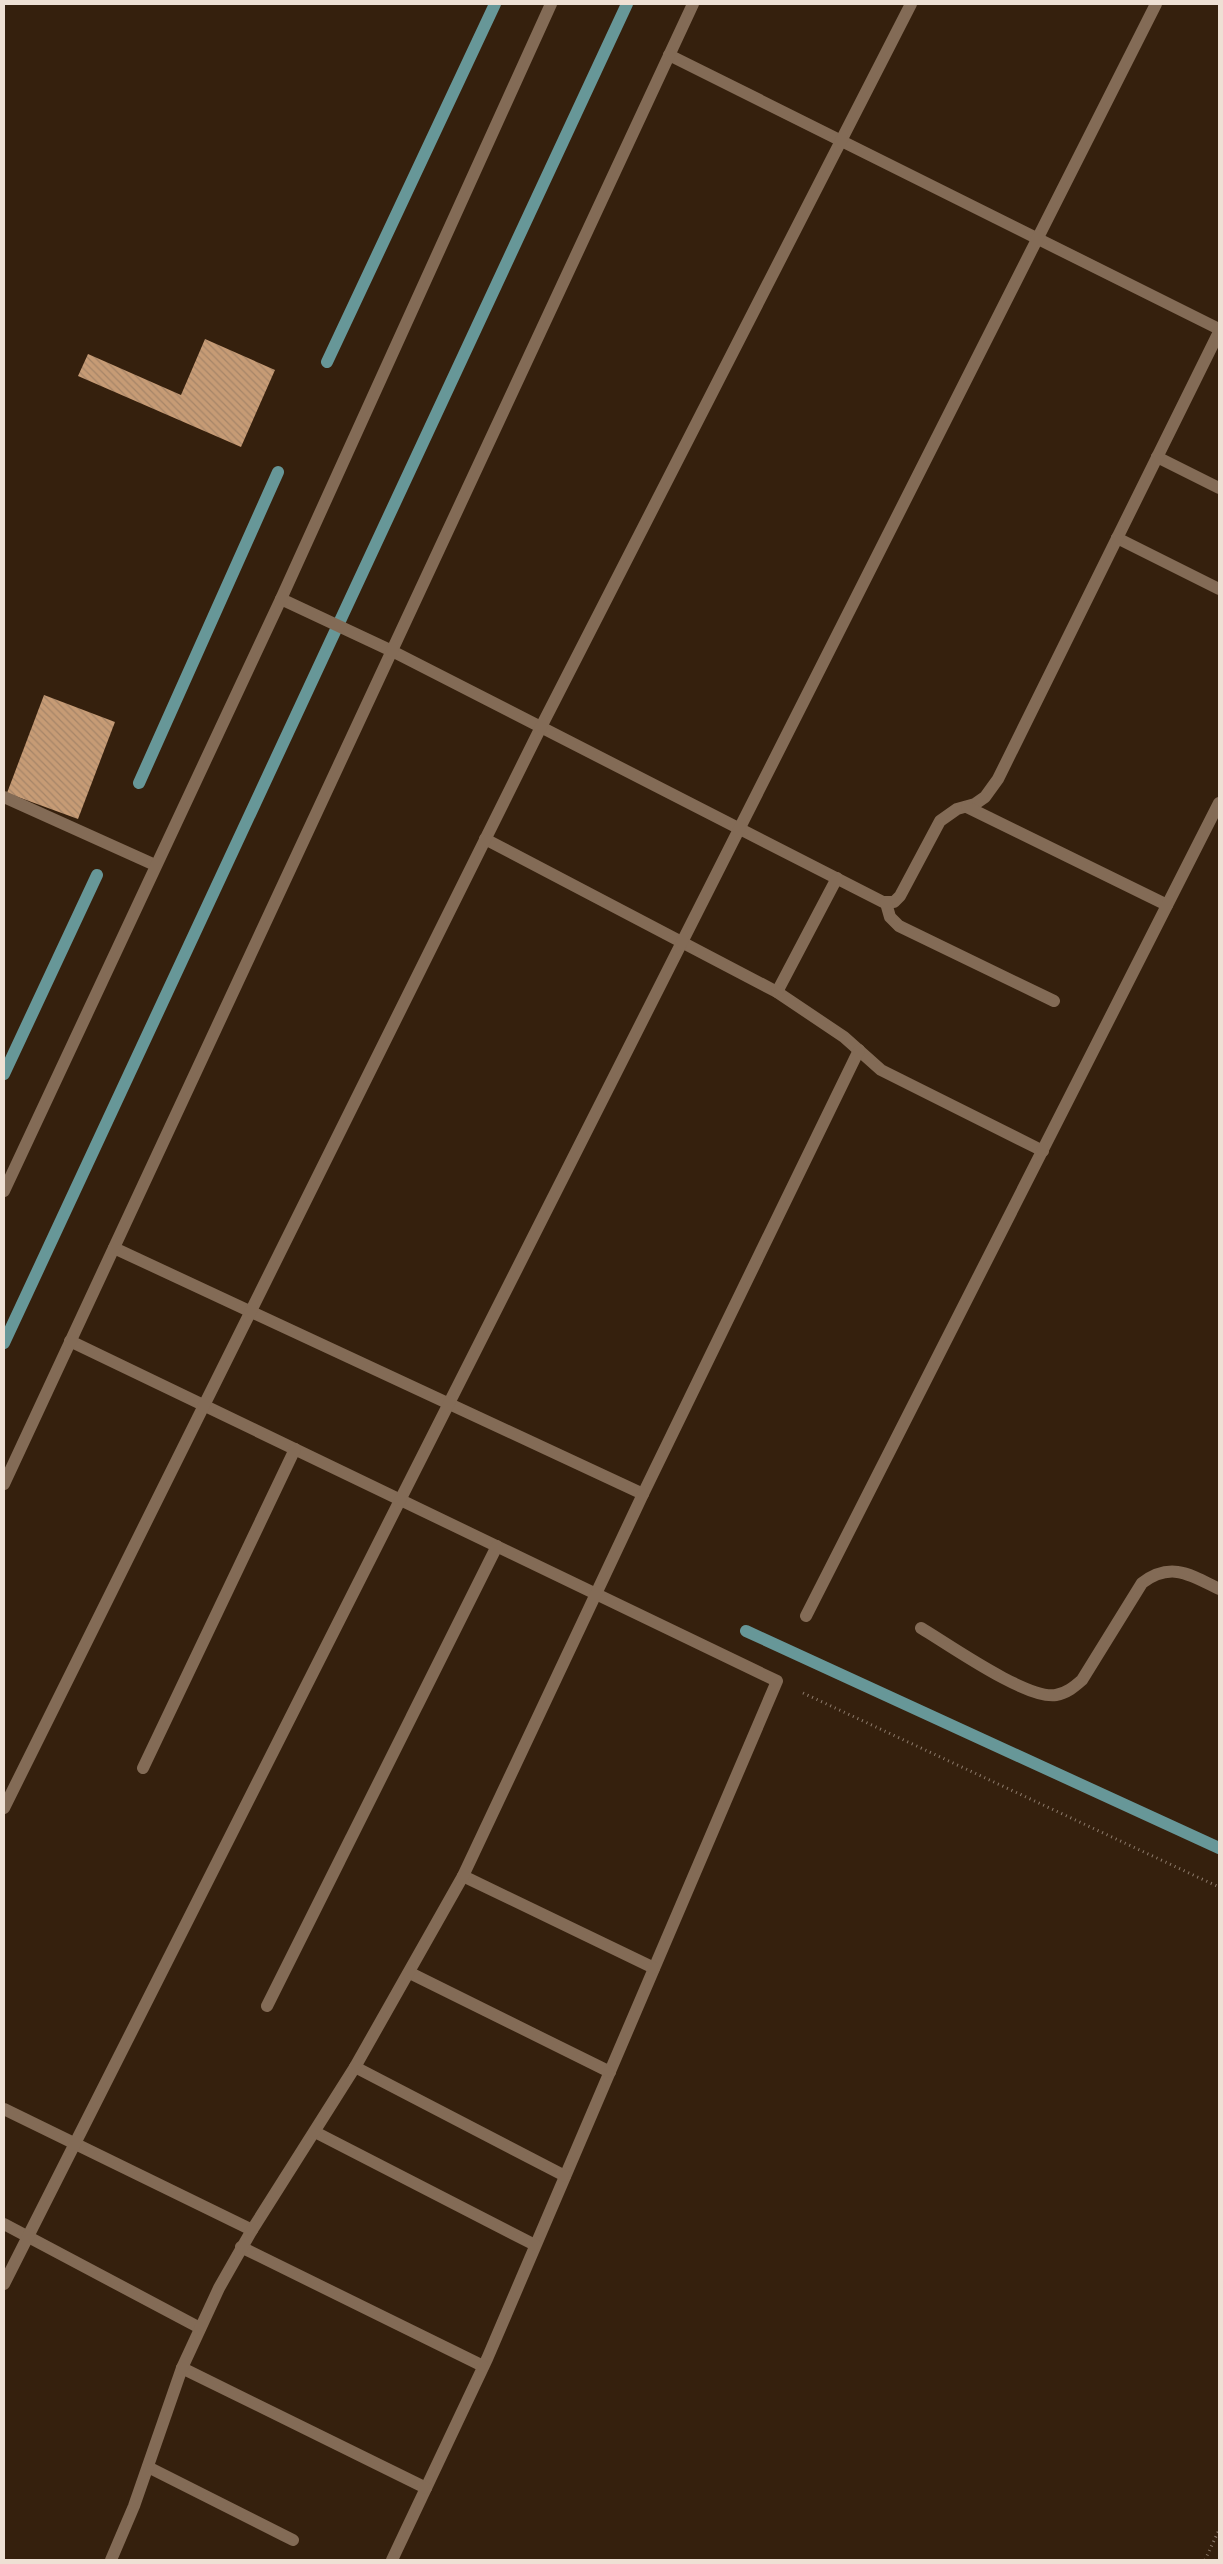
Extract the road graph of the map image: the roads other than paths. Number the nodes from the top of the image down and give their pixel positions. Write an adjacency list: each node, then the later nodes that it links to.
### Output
1 (551, 4): 13 (street)
2 (693, 4): 5 (street)
3 (911, 4): 6 (street)
4 (1156, 4): 7 (street)
5 (669, 55): 6 (street); 14 (street)
6 (841, 140): 7 (street); 15 (street)
7 (1038, 238): 8 (street); 19 (street)
8 (1218, 335): 9 (street)
9 (1157, 458): 10 (street); 11 (street)
10 (1219, 488)
11 (1117, 538): 12 (street); 18 (street)
12 (1219, 588)
13 (281, 599): 14 (street); 21 (street)
14 (392, 651): 15 (street); 31 (street)
15 (541, 727): 19 (street); 20 (street)
16 (4, 797): 21 (street)
17 (1219, 803): 24 (street)
18 (967, 807): 23 (street); 24 (street)
19 (738, 828): 22 (street); 25 (street)
20 (485, 839): 25 (street); 32 (street)
21 (155, 865): 30 (street)
22 (837, 878): 23 (street); 26 (street)
23 (886, 903): 27 (street)
24 (1167, 905): 29 (street)
25 (682, 940): 26 (street); 34 (street)
26 (777, 992): 28 (street)
27 (1054, 1001)
28 (859, 1050): 29 (street); 38 (street)
29 (1043, 1151): 43 (street)
30 (4, 1191)
31 (114, 1248): 32 (street); 33 (street)
32 (250, 1311): 34 (street); 35 (street)
33 (70, 1341): 35 (street); 37 (street)
34 (448, 1404): 38 (street); 39 (street)
35 (203, 1405): 36 (street); 46 (street)
36 (295, 1449): 39 (street); 45 (street)
37 (4, 1484)
38 (643, 1494): 42 (street)
39 (400, 1500): 40 (street); 55 (street)
40 (497, 1546): 42 (street); 50 (street)
41 (1219, 1589): 44 (street)
42 (595, 1594): 47 (street); 48 (street)
43 (806, 1616)
44 (921, 1628)
45 (143, 1768)
46 (4, 1808)
47 (463, 1876): 48 (street); 49 (street)
48 (654, 1968): 52 (street)
49 (410, 1973): 51 (street); 52 (street)
50 (267, 2006)
51 (355, 2068): 54 (street); 56 (street)
52 (610, 2072): 56 (street)
53 (4, 2109): 55 (street)
54 (315, 2132): 58 (street); 60 (street)
55 (75, 2144): 58 (street); 59 (street)
56 (565, 2176): 60 (street)
57 (4, 2224): 59 (street)
58 (252, 2230): 61 (street)
59 (28, 2237): 62 (street); 63 (street)
60 (535, 2245): 64 (street)
61 (241, 2247): 63 (street); 64 (street)
62 (4, 2284)
63 (200, 2328): 65 (street)
64 (483, 2366): 67 (street)
65 (182, 2368): 66 (street); 67 (street)
66 (148, 2467): 68 (street); 69 (street)
67 (426, 2488): 70 (street)
68 (293, 2540)
69 (110, 2560)
70 (392, 2560)

